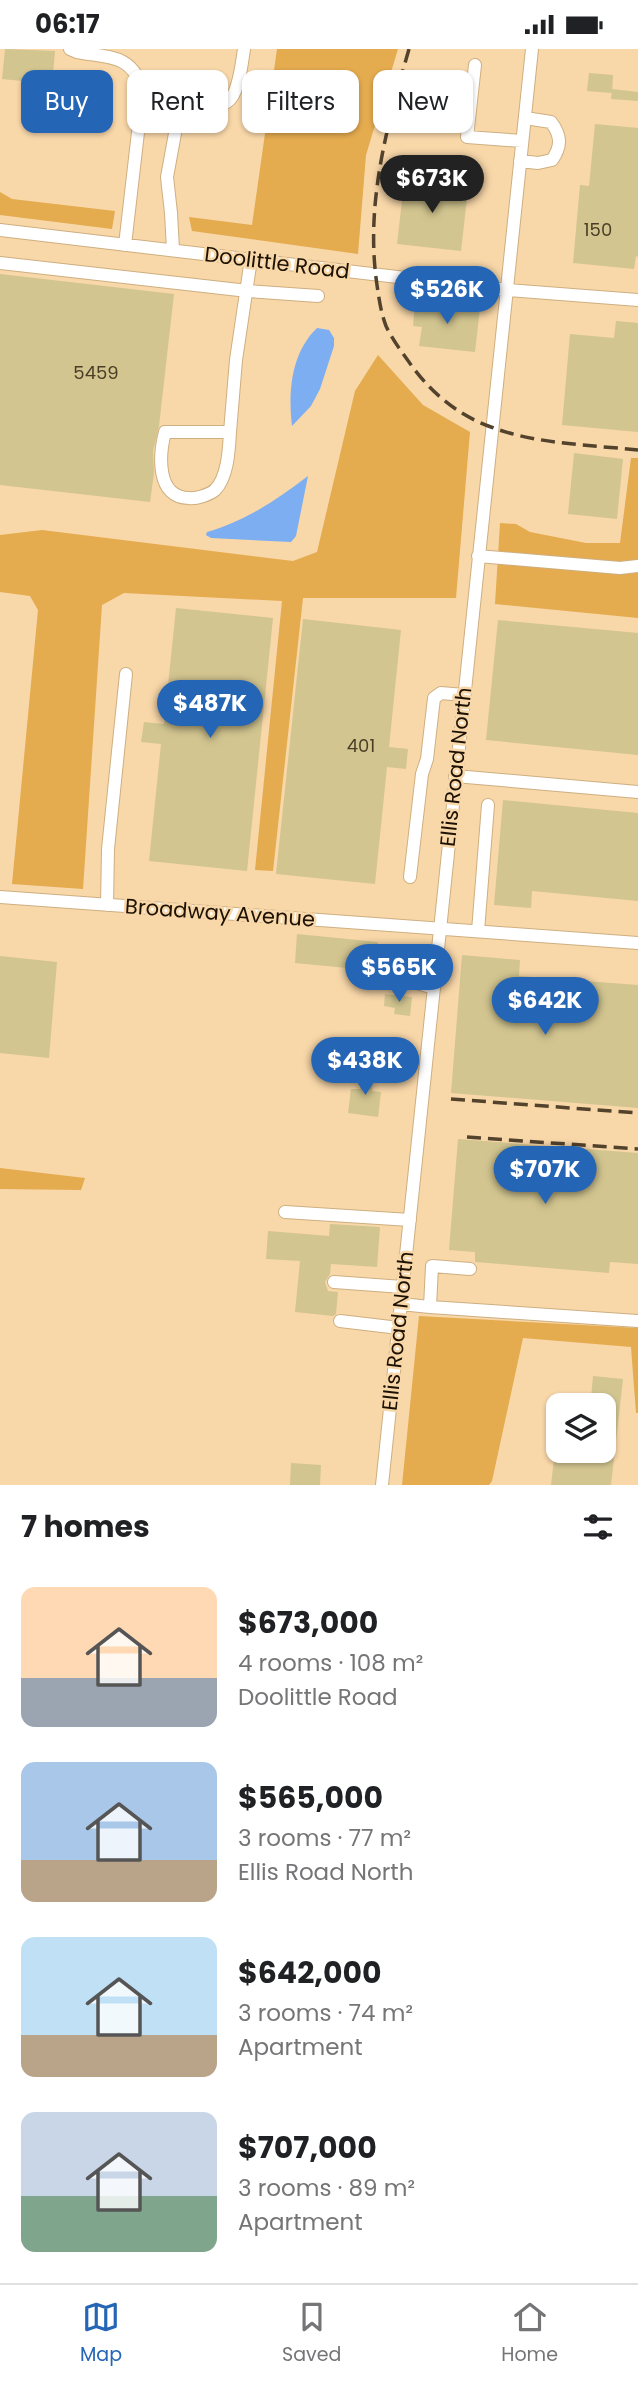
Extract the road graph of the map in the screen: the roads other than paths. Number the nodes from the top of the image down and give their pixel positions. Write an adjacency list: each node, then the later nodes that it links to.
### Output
1 (70, 49): 9 (street)
2 (244, 49): 10 (street)
3 (532, 49): 5 (street, Ellis Road North)
4 (475, 65): 6 (street)
5 (525, 118): 6 (street, Ellis Road North); 7 (street)
6 (522, 141): 7 (street, Ellis Road North)
7 (520, 161): 13 (street, Ellis Road North)
8 (0, 230): 9 (street, Doolittle Road)
9 (125, 245): 10 (street, Doolittle Road)
10 (173, 250): 11 (street, Doolittle Road)
11 (251, 259): 13 (street, Doolittle Road); 14 (street)
12 (0, 263): 14 (street)
13 (506, 290): 16 (street, Doolittle Road); 18 (street, Ellis Road North)
14 (248, 291): 15 (street); 17 (street)
15 (318, 296)
16 (638, 300)
17 (230, 432): 17 (street)
18 (478, 556): 19 (street); 21 (street, Ellis Road North)
19 (638, 566)
20 (125, 674): 27 (street)
21 (464, 695): 22 (street, Ellis Road North); 25 (street)
22 (456, 776): 23 (street); 28 (street, Ellis Road North)
23 (638, 792)
24 (488, 805): 29 (street)
25 (410, 877)
26 (0, 897): 27 (street, Broadway Avenue)
27 (107, 905): 28 (street, Broadway Avenue)
28 (440, 928): 29 (street, Broadway Avenue); 32 (street, Ellis Road North)
29 (478, 931): 30 (street, Broadway Avenue)
30 (638, 943)
31 (388, 950): 32 (street)
32 (434, 988): 34 (street, Ellis Road North)
33 (285, 1212): 34 (street)
34 (410, 1220): 37 (street, Ellis Road North)
35 (470, 1269): 39 (street)
36 (334, 1282): 37 (street)
37 (403, 1287): 38 (street, Ellis Road North)
38 (401, 1304): 39 (street); 42 (street, Ellis Road North)
39 (430, 1307): 41 (street)
40 (340, 1321): 42 (street)
41 (638, 1321)
42 (399, 1328): 43 (street, Ellis Road North)
43 (382, 1485)

